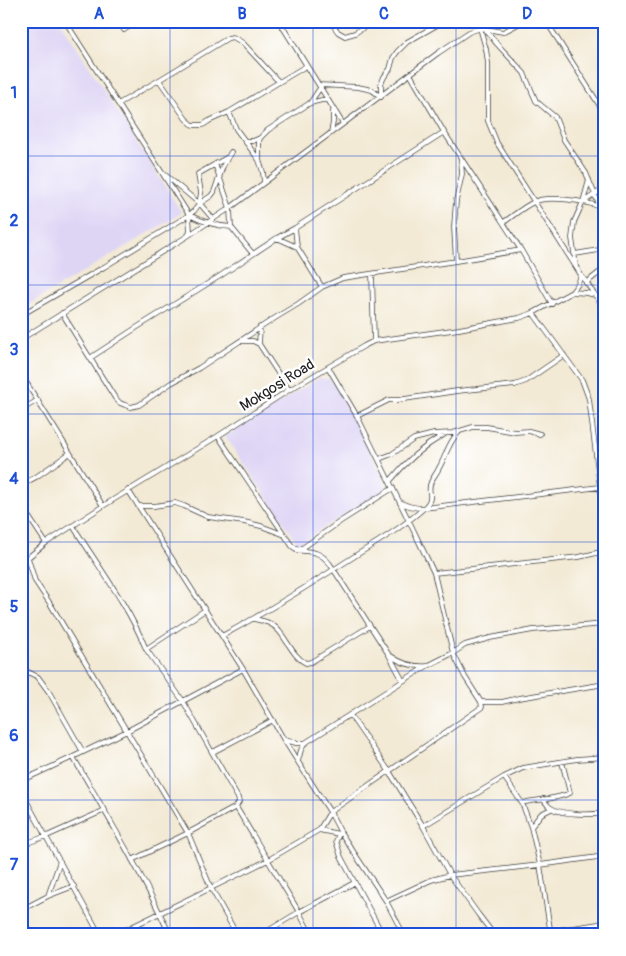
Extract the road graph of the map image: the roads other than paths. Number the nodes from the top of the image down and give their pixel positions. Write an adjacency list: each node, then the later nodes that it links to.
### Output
1 (65, 21): 21 (street)
2 (119, 21): 3 (street)
3 (138, 21)
4 (279, 21): 13 (street)
5 (330, 21): 6 (street)
6 (374, 21)
7 (444, 21): 18 (street)
8 (478, 21): 11 (street)
9 (524, 21): 12 (street)
10 (546, 21): 24 (street)
11 (481, 28): 12 (street); 14 (street); 39 (street)
12 (486, 30): 35 (street)
13 (306, 66): 16 (street); 17 (street)
14 (410, 74): 18 (street); 26 (street)
15 (159, 80): 16 (street); 21 (street); 23 (street)
16 (279, 82): 23 (street)
17 (319, 87): 18 (street); 19 (street); 20 (street)
18 (381, 97): 25 (street)
19 (328, 100): 20 (street); 22 (street)
20 (310, 103): 28 (street)
21 (118, 104): 33 (street)
22 (333, 109): 25 (street); 27 (street)
23 (229, 112): 29 (street)
24 (605, 114)
25 (343, 124): 27 (street)
26 (444, 132): 30 (street); 50 (street)
27 (331, 133): 36 (street)
28 (260, 138): 29 (street); 31 (street)
29 (245, 141): 31 (street)
30 (461, 157): 47 (street); 58 (street)
31 (259, 160): 36 (street)
32 (216, 164): 34 (street); 34 (street); 41 (street)
33 (160, 170): 41 (street); 45 (street)
34 (219, 175): 41 (street); 43 (street)
35 (589, 180): 38 (street); 40 (street)
36 (264, 182): 43 (street)
37 (605, 188): 38 (street)
38 (595, 194): 40 (street); 42 (street)
39 (534, 202): 40 (street); 47 (street); 59 (street)
40 (583, 202): 42 (street); 57 (street)
41 (199, 204): 45 (street); 46 (street)
42 (600, 206): 44 (street)
43 (230, 208): 46 (street); 49 (street)
44 (605, 212)
45 (189, 215): 48 (street); 51 (street); 71 (street)
46 (213, 219): 48 (street)
47 (504, 222): 55 (street)
48 (206, 223): 49 (street); 51 (street)
49 (231, 227): 56 (street)
50 (295, 228): 52 (street); 53 (street)
51 (186, 238): 69 (street)
52 (277, 238): 53 (street); 56 (street)
53 (296, 247): 64 (street)
54 (605, 249): 57 (street)
55 (521, 250): 58 (street); 67 (street)
56 (253, 254): 78 (street)
57 (575, 254): 59 (street)
58 (456, 261): 61 (street)
59 (577, 268): 62 (street)
60 (605, 268): 63 (street)
61 (372, 274): 64 (street); 75 (street)
62 (581, 275): 63 (street); 65 (street)
63 (586, 283): 66 (street)
64 (322, 287): 72 (street)
65 (572, 292): 66 (street); 67 (street, Mokgosi Road)
66 (595, 296): 68 (street)
67 (552, 304): 70 (street, Mokgosi Road)
68 (605, 309)
69 (62, 313): 73 (street); 78 (street)
70 (533, 314): 75 (street, Mokgosi Road); 77 (street)
71 (21, 315)
72 (260, 327): 74 (street); 76 (street)
73 (21, 339)
74 (240, 341): 76 (street); 78 (street)
75 (374, 341): 79 (street, Mokgosi Road)
76 (259, 344): 81 (street)
77 (564, 356): 84 (street); 93 (street)
78 (90, 358)
79 (328, 367): 81 (street, Mokgosi Road); 84 (street)
80 (21, 374): 82 (street)
81 (289, 390): 88 (street, Mokgosi Road)
82 (38, 400): 83 (street); 89 (street)
83 (21, 410)
84 (357, 416): 90 (street)
85 (459, 432): 86 (street); 87 (street); 100 (street)
86 (446, 434): 90 (street); 91 (street)
87 (540, 434)
88 (218, 436): 95 (street, Mokgosi Road); 104 (street)
89 (70, 453): 92 (street); 98 (street)
90 (379, 459): 91 (street)
91 (390, 481): 94 (street)
92 (21, 485)
93 (600, 487): 100 (street); 101 (street)
94 (393, 488): 96 (street); 106 (street)
95 (128, 490): 98 (street, Mokgosi Road); 99 (street)
96 (400, 502): 100 (street); 102 (street)
97 (21, 505): 105 (street)
98 (103, 506): 103 (street, Mokgosi Road)
99 (138, 506): 104 (street); 112 (street)
100 (424, 508): 102 (street)
101 (605, 514)
102 (410, 521): 110 (street); 111 (street)
103 (73, 526): 105 (street, Mokgosi Road); 117 (street)
104 (285, 535): 106 (street)
105 (46, 543): 108 (street, Mokgosi Road)
106 (298, 550): 110 (street)
107 (605, 551): 111 (street)
108 (28, 558): 109 (street, Mokgosi Road); 129 (street)
109 (21, 563)
110 (334, 570): 113 (street); 115 (street)
111 (434, 573): 118 (street)
112 (206, 610): 116 (street); 117 (street)
113 (254, 619): 115 (street); 116 (street)
114 (605, 624): 118 (street)
115 (370, 626): 119 (street)
116 (222, 636): 121 (street)
117 (146, 649): 125 (street)
118 (453, 653): 120 (street); 126 (street)
119 (389, 655): 120 (street); 123 (street)
120 (427, 666): 123 (street)
121 (243, 669): 125 (street); 128 (street)
122 (21, 670): 132 (street)
123 (403, 682): 127 (street)
124 (605, 684): 126 (street)
125 (184, 701): 129 (street); 133 (street)
126 (481, 702): 138 (street)
127 (350, 715): 131 (street); 138 (street)
128 (273, 720): 130 (street); 133 (street)
129 (127, 731): 132 (street); 152 (street)
130 (284, 740): 131 (street); 136 (street)
131 (305, 743): 136 (street)
132 (83, 752): 134 (street)
133 (213, 752): 144 (street)
134 (73, 757): 140 (street); 146 (street)
135 (605, 757): 137 (street)
136 (298, 761): 147 (street)
137 (562, 762): 139 (street); 142 (street)
138 (389, 772): 147 (street); 149 (street)
139 (504, 776): 143 (street); 149 (street)
140 (21, 781)
141 (21, 791): 154 (street)
142 (543, 799): 143 (street); 145 (street)
143 (522, 803): 150 (street)
144 (236, 807): 152 (street); 158 (street)
145 (552, 808): 148 (street); 150 (street)
146 (105, 810): 154 (street); 157 (street)
147 (330, 812): 151 (street); 153 (street)
148 (605, 814)
149 (423, 826): 161 (street)
150 (531, 827): 160 (street)
151 (319, 830): 153 (street); 158 (street)
152 (188, 832): 157 (street); 164 (street)
153 (340, 833): 162 (street); 166 (street)
154 (47, 836): 155 (street); 159 (street)
155 (21, 845)
156 (605, 856): 160 (street)
157 (132, 860): 169 (street)
158 (268, 860): 164 (street); 168 (street)
159 (60, 861): 163 (street); 165 (street)
160 (540, 865): 161 (street); 173 (street)
161 (450, 875): 166 (street); 183 (street)
162 (354, 883): 168 (street); 172 (street)
163 (74, 886): 165 (street); 175 (street)
164 (211, 888): 169 (street); 178 (street)
165 (48, 896): 167 (street)
166 (386, 901): 182 (street)
167 (21, 910)
168 (299, 912): 179 (street); 180 (street)
169 (160, 913): 176 (street); 177 (street)
170 (21, 916): 174 (street)
171 (605, 923): 173 (street)
172 (382, 933): 181 (street)
173 (551, 933): 184 (street)
174 (31, 935)
175 (100, 935)
176 (115, 935)
177 (170, 935)
178 (237, 935)
179 (261, 935)
180 (311, 935)
181 (376, 935)
182 (404, 935)
183 (494, 935)
184 (527, 935)

